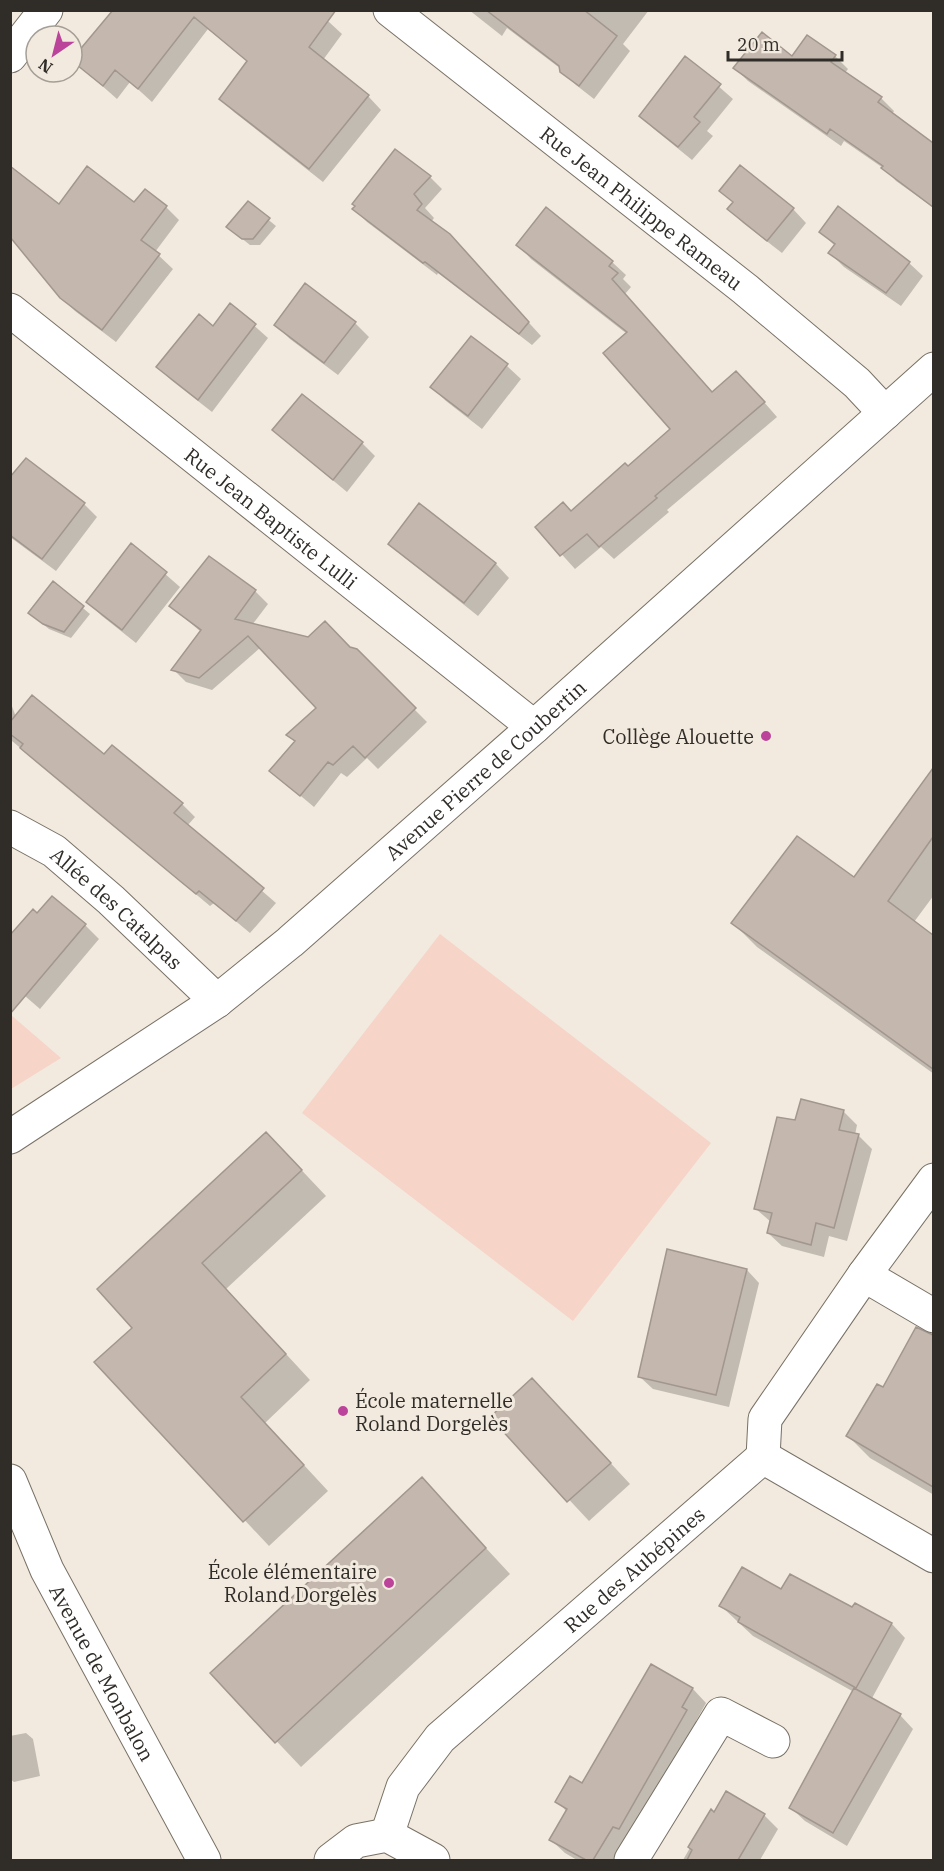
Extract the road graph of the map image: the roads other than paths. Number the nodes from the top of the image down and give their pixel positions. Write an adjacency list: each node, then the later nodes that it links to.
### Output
1 (46, 10): 3 (street)
2 (390, 10): 6 (street, Rue Jean Philippe Rameau)
3 (10, 56)
4 (10, 310): 7 (street, Rue Jean Baptiste Lulli)
5 (933, 369): 6 (street, Avenue Pierre de Coubertin)
6 (885, 413): 7 (street, Avenue Pierre de Coubertin)
7 (534, 727): 9 (street, Avenue Pierre de Coubertin)
8 (10, 827): 9 (street, Allée des Catalpas)
9 (217, 1000): 10 (street, Avenue Pierre de Coubertin)
10 (10, 1137)
11 (933, 1180): 12 (street)
12 (864, 1275): 13 (street); 14 (street)
13 (933, 1316)
14 (763, 1457): 16 (street); 18 (street, Rue des Aubépines)
15 (10, 1481): 19 (street, Avenue de Monbalon)
16 (933, 1556)
17 (773, 1741): 22 (street)
18 (387, 1835): 20 (street); 21 (street)
19 (204, 1860)
20 (331, 1860)
21 (433, 1860)
22 (631, 1860)

